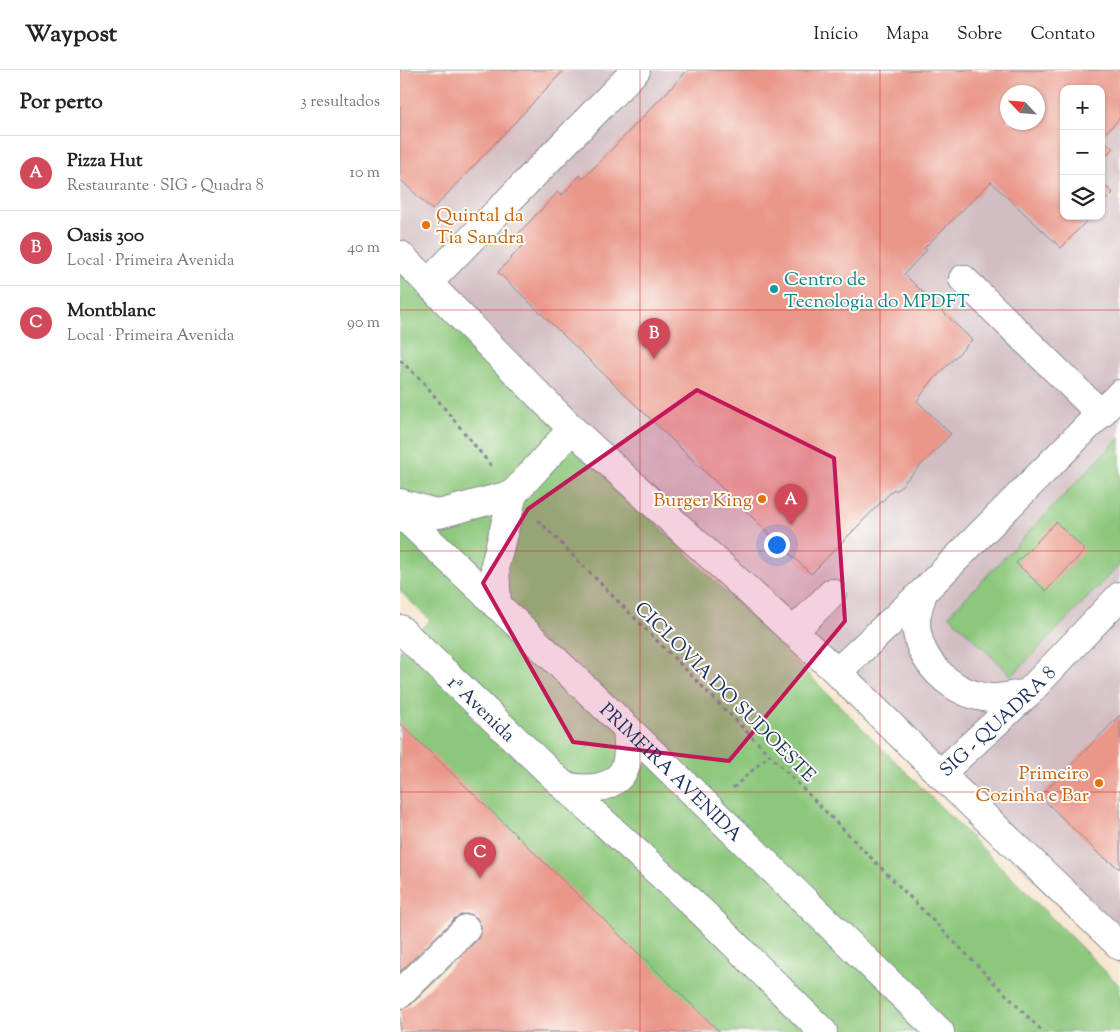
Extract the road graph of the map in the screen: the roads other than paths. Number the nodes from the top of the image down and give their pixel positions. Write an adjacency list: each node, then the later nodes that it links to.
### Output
1 (636, 70): 4 (street)
2 (400, 254): 4 (street)
3 (963, 279): 6 (street)
4 (428, 283): 7 (street)
5 (1120, 394): 6 (street)
6 (1101, 414): 12 (street)
7 (572, 429): 8 (street); 16 (street)
8 (513, 494): 9 (street); 14 (street)
9 (400, 503)
10 (400, 513): 14 (street, PRIMEIRA AVENIDA)
11 (832, 592): 16 (street)
12 (923, 592): 17 (street); 18 (street)
13 (1120, 596): 18 (street, SIG - QUADRA 8)
14 (497, 606): 19 (street, PRIMEIRA AVENIDA)
15 (400, 629): 21 (street, 1ª Avenida)
16 (794, 632): 17 (street)
17 (837, 672): 20 (street)
18 (1028, 694): 20 (street, SIG - QUADRA 8)
19 (627, 728): 21 (street); 26 (street, PRIMEIRA AVENIDA)
20 (940, 774): 23 (street, SIG - QUADRA 8)
21 (564, 786): 25 (street)
22 (466, 930): 24 (street)
23 (1120, 946)
24 (400, 994)
25 (823, 1032)
26 (940, 1032)

